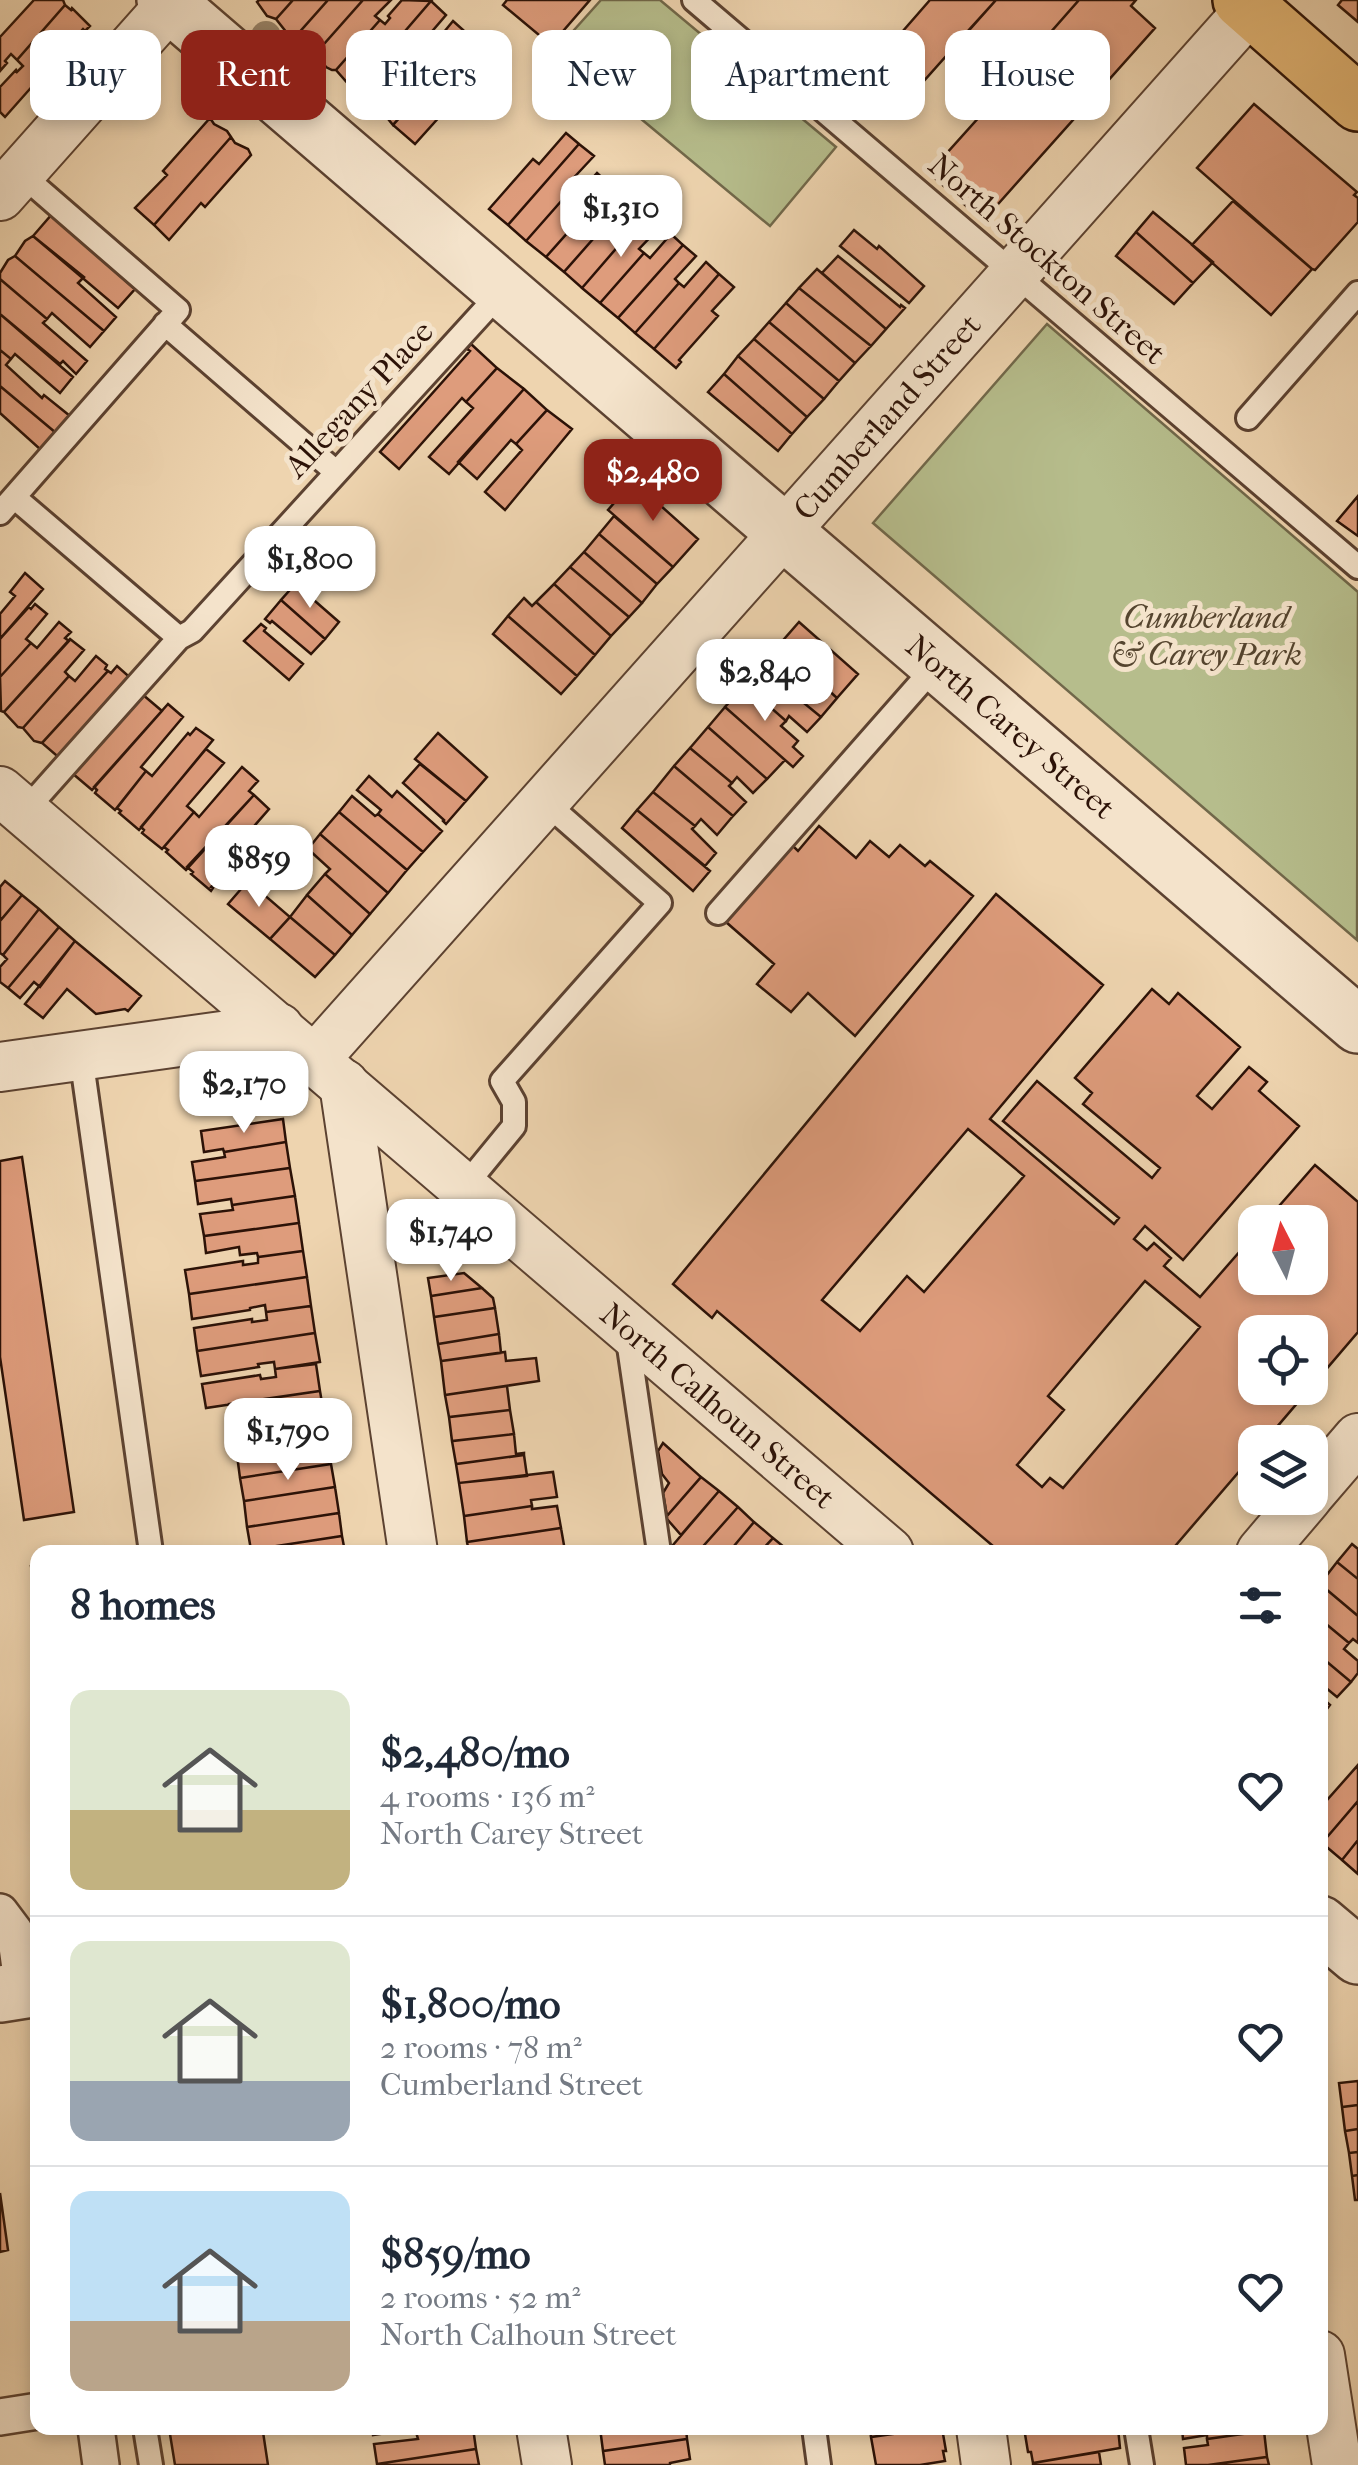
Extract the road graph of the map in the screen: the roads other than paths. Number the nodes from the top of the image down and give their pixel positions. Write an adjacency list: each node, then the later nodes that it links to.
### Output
1 (694, 0): 6 (lane, North Stockton Street)
2 (167, 2): 5 (street); 7 (street, North Carey Street)
3 (1250, 3): 4 (main road); 6 (street, Cumberland Street)
4 (1358, 103)
5 (10, 185): 9 (lane)
6 (1014, 274): 13 (street, Cumberland Street); 14 (lane, North Stockton Street)
7 (504, 290): 11 (lane, Allegany Place); 13 (street, North Carey Street)
8 (1358, 293): 10 (lane)
9 (165, 324): 11 (lane); 12 (lane)
10 (1248, 418)
11 (336, 472): 15 (lane, Allegany Place)
12 (7, 505): 15 (lane)
13 (786, 532): 16 (street, North Carey Street); 18 (street, Cumberland Street)
14 (1358, 568)
15 (179, 638): 17 (lane, Allegany Place)
16 (938, 663): 19 (lane); 20 (street, North Carey Street)
17 (12, 801): 21 (street, North Calhoun Street)
18 (545, 802): 24 (street, Cumberland Street); 25 (lane)
19 (718, 913)
20 (1358, 1025)
21 (279, 1028): 22 (street); 24 (street, North Calhoun Street)
22 (81, 1056): 23 (street); 28 (lane)
23 (0, 1067)
24 (330, 1072): 25 (street, North Calhoun Street); 29 (street)
25 (464, 1187): 26 (street, North Calhoun Street)
26 (626, 1326): 30 (lane); 31 (street, North Calhoun Street)
27 (1334, 1476): 32 (street)
28 (150, 1545)
29 (411, 1545)
30 (659, 1545)
31 (881, 1545)
32 (1268, 1545)
33 (0, 1912): 36 (street)
34 (1328, 1931): 35 (street)
35 (1358, 1956)
36 (20, 1991)
37 (1328, 2407): 52 (street)
38 (30, 2412): 39 (street)
39 (0, 2417)
40 (97, 2435): 46 (street)
41 (146, 2435): 47 (lane)
42 (542, 2435): 48 (street)
43 (815, 2435): 49 (lane)
44 (982, 2435): 50 (street)
45 (1137, 2435): 51 (lane)
46 (102, 2465)
47 (151, 2465)
48 (547, 2465)
49 (819, 2465)
50 (986, 2465)
51 (1142, 2465)
52 (1337, 2465)

